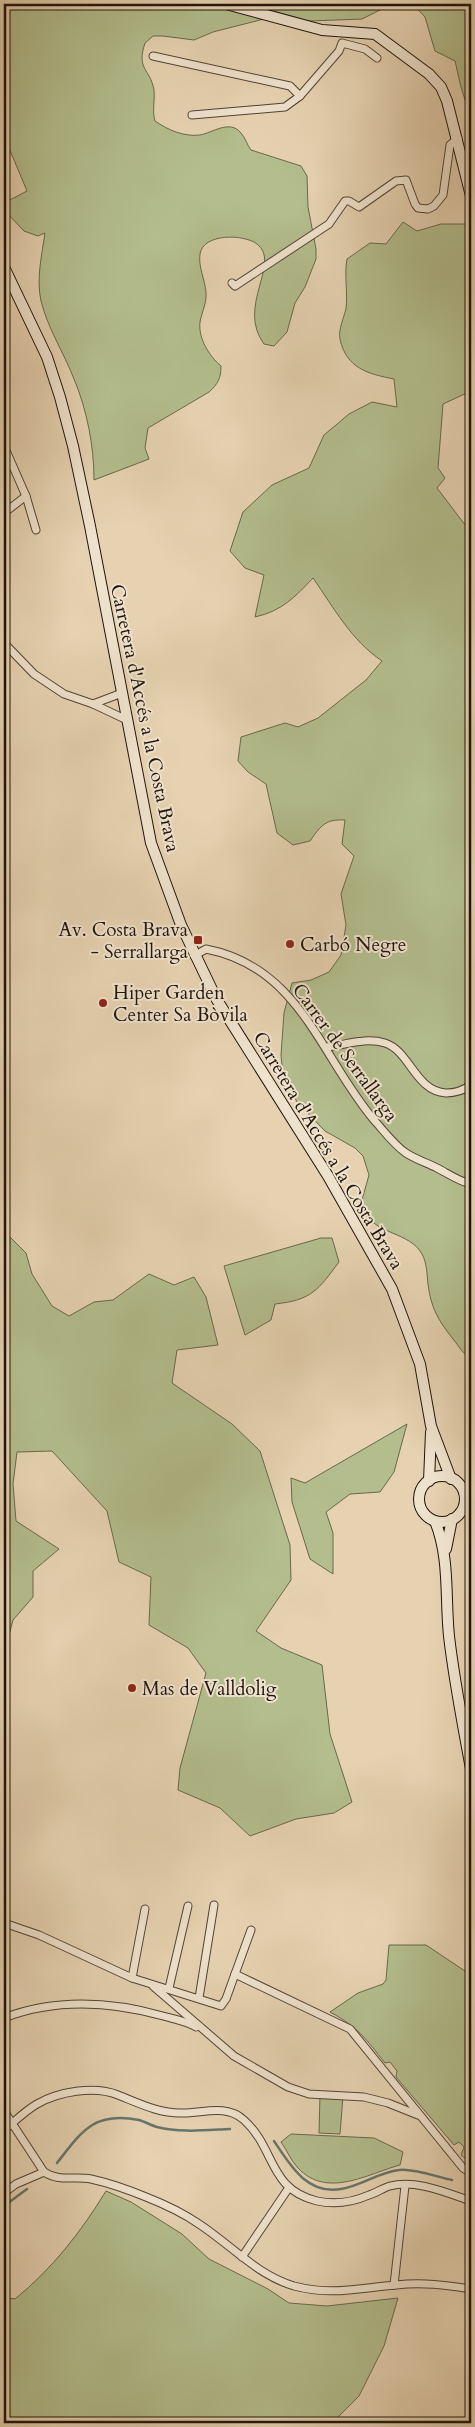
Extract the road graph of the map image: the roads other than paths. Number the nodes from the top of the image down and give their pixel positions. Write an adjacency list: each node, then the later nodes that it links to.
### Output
1 (226, 4): 2 (main road)
2 (345, 32): 3 (main road); 8 (main road)
3 (342, 43): 5 (street); 6 (street)
4 (153, 56): 6 (street)
5 (377, 58)
6 (300, 96): 7 (street)
7 (192, 115)
8 (458, 138): 9 (main road); 11 (street)
9 (471, 196)
10 (4, 267): 17 (main road, Carretera d'Accés a la Costa Brava)
11 (232, 283)
12 (5, 451): 13 (street)
13 (26, 496): 14 (street); 15 (street)
14 (4, 513)
15 (36, 530)
16 (4, 643): 18 (street)
17 (122, 693): 18 (street); 19 (main road, Carretera d'Accés a la Costa Brava)
18 (93, 704): 19 (street)
19 (128, 720): 20 (main road, Carretera d'Accés a la Costa Brava)
20 (194, 956): 21 (street, Carrer de Serrallarga); 24 (main road, Carretera d'Accés a la Costa Brava)
21 (327, 1047): 22 (street); 23 (street, Carrer de Serrallarga)
22 (471, 1085)
23 (471, 1184)
24 (432, 1426): 25 (main road, Carretera d'Accés a la Costa Brava); 26 (main road, Carretera d'Accés a la Costa Brava)
25 (451, 1479): 26 (main road); 27 (main road)
26 (428, 1481): 30 (main road)
27 (467, 1495): 28 (main road)
28 (467, 1507): 29 (main road)
29 (452, 1519): 30 (main road); 31 (main road)
30 (436, 1521): 31 (main road)
31 (445, 1554): 32 (main road)
32 (471, 1769)
33 (214, 1905): 42 (street)
34 (188, 1906): 41 (street)
35 (145, 1909): 39 (street)
36 (4, 1923): 39 (street)
37 (251, 1930): 38 (street)
38 (235, 1974): 42 (street); 46 (street)
39 (132, 1978): 40 (street)
40 (151, 1984): 41 (street); 44 (street)
41 (169, 1988): 42 (street)
42 (199, 1998)
43 (4, 2018): 44 (street)
44 (207, 2033): 46 (street)
45 (4, 2111): 47 (street)
46 (419, 2116): 50 (street)
47 (12, 2124): 48 (street); 49 (street); 52 (street)
48 (4, 2130)
49 (44, 2172): 53 (street); 55 (street)
50 (471, 2172)
51 (405, 2186): 52 (street); 54 (street); 56 (street)
52 (288, 2189): 55 (street)
53 (4, 2193)
54 (471, 2201)
55 (242, 2257): 56 (street)
56 (394, 2285): 57 (street)
57 (471, 2289)

